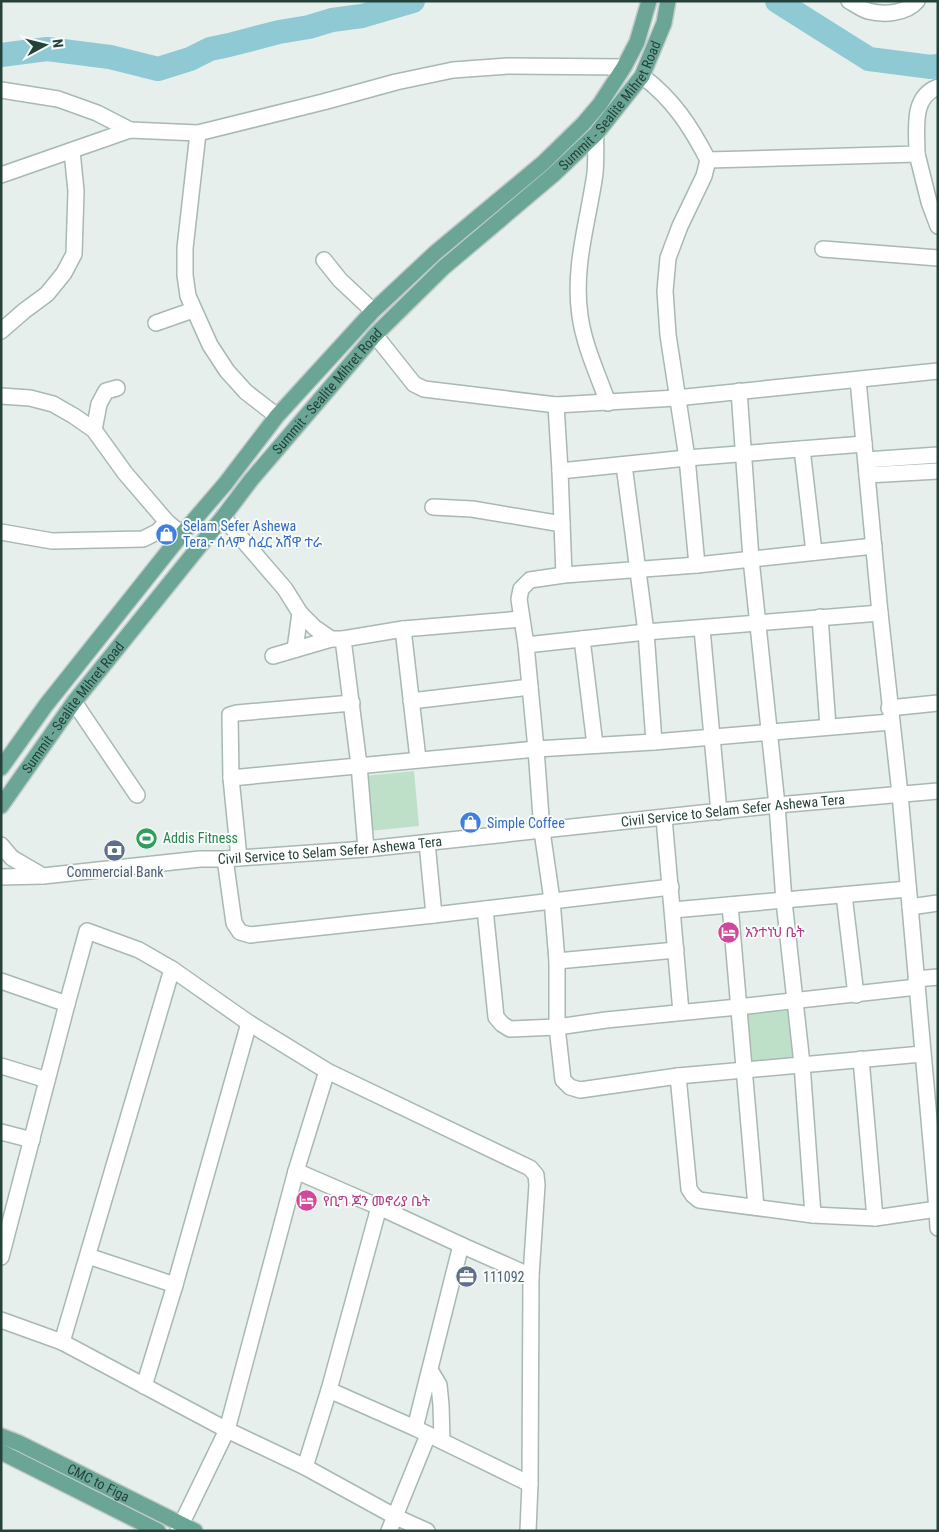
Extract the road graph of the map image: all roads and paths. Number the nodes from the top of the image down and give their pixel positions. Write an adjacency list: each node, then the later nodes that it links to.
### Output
1 (650, 1): 5 (main road)
2 (668, 1): 6 (main road, Summit - Sealite Mihret Road)
3 (850, 1): 4 (street)
4 (917, 1)
5 (624, 66): 10 (street); 21 (main road)
6 (642, 76): 11 (main road, Summit - Sealite Mihret Road); 14 (street)
7 (938, 87): 13 (street)
8 (1, 90): 9 (street)
9 (130, 130): 10 (street); 12 (street)
10 (198, 133): 20 (street)
11 (596, 134): 24 (main road, Summit - Sealite Mihret Road); 31 (street)
12 (72, 151): 15 (street); 23 (street)
13 (917, 154): 14 (street); 16 (street)
14 (708, 160): 30 (street)
15 (1, 175)
16 (938, 226)
17 (823, 249): 18 (street)
18 (938, 258)
19 (324, 260): 21 (street)
20 (193, 310): 22 (street); 33 (street)
21 (374, 311): 33 (main road)
22 (156, 323)
23 (1, 331)
24 (375, 335): 32 (street); 45 (main road, Summit - Sealite Mihret Road)
25 (938, 371): 26 (street)
26 (858, 380): 28 (street); 35 (street)
27 (117, 388): 34 (street)
28 (738, 391): 30 (street); 37 (street)
29 (1, 396): 34 (street)
30 (676, 398): 31 (street); 39 (street)
31 (608, 403): 32 (street)
32 (556, 405): 43 (street)
33 (277, 416): 41 (main road)
34 (94, 430): 48 (street)
35 (864, 444): 36 (street); 42 (street)
36 (802, 449): 37 (street); 53 (street)
37 (742, 454): 39 (street); 54 (street)
38 (938, 455): 42 (street)
39 (687, 458): 40 (street); 55 (street)
40 (624, 465): 43 (street); 56 (street)
41 (237, 468): 45 (main road); 51 (main road)
42 (867, 468): 44 (street); 52 (street)
43 (560, 471): 49 (street)
44 (938, 471)
45 (251, 480): 47 (main road, Summit - Sealite Mihret Road)
46 (433, 507): 49 (street)
47 (223, 517): 58 (street); 73 (main road, Summit - Sealite Mihret Road)
48 (167, 522): 50 (street); 51 (street)
49 (562, 524): 57 (street)
50 (1, 532)
51 (182, 534): 85 (main road)
52 (874, 546): 53 (street); 59 (street)
53 (814, 552): 54 (street)
54 (750, 559): 55 (street); 62 (street)
55 (697, 565): 56 (street)
56 (639, 570): 57 (street); 65 (street)
57 (564, 575): 61 (street)
58 (300, 612): 66 (street); 69 (street)
59 (880, 613): 60 (street); 76 (street)
60 (820, 617): 62 (street); 77 (street)
61 (521, 620): 64 (street); 68 (street)
62 (758, 623): 63 (street); 78 (street)
63 (702, 628): 65 (street); 79 (street)
64 (404, 630): 66 (street); 72 (street)
65 (646, 632): 67 (street); 80 (street)
66 (337, 639): 69 (street); 74 (street)
67 (582, 639): 68 (street); 81 (street)
68 (526, 645): 71 (street)
69 (295, 649): 70 (street)
70 (273, 656)
71 (530, 687): 72 (street); 82 (street)
72 (411, 701): 83 (street)
73 (74, 702): 89 (street); 91 (main road, Summit - Sealite Mihret Road)
74 (352, 703): 84 (street); 86 (street)
75 (938, 703): 76 (street)
76 (890, 715): 77 (street); 88 (street)
77 (828, 727): 78 (street)
78 (768, 732): 79 (street); 90 (street)
79 (711, 736): 80 (street); 92 (street)
80 (654, 742): 81 (street)
81 (595, 745): 82 (street)
82 (536, 749): 83 (street); 94 (street)
83 (418, 759): 84 (street)
84 (359, 765): 86 (street); 97 (street)
85 (1, 768)
86 (231, 778): 98 (street)
87 (938, 791): 88 (street, Civil Service to Selam Sefer Ashewa Tera)
88 (900, 794): 90 (street, Civil Service to Selam Sefer Ashewa Tera); 102 (street)
89 (137, 795)
90 (777, 805): 92 (street, Civil Service to Selam Sefer Ashewa Tera); 105 (street)
91 (1, 806)
92 (719, 812): 93 (street, Civil Service to Selam Sefer Ashewa Tera)
93 (664, 818): 94 (street, Civil Service to Selam Sefer Ashewa Tera); 101 (street)
94 (542, 831): 95 (street, Civil Service to Selam Sefer Ashewa Tera); 104 (street)
95 (426, 843): 97 (street, Civil Service to Selam Sefer Ashewa Tera); 111 (street)
96 (1, 845): 99 (street)
97 (366, 849): 98 (street, Civil Service to Selam Sefer Ashewa Tera)
98 (232, 858): 99 (street, Civil Service to Selam Sefer Ashewa Tera); 111 (street)
99 (43, 876): 100 (street, Civil Service to Selam Sefer Ashewa Tera)
100 (1, 877)
101 (671, 887): 104 (street); 110 (street)
102 (908, 889): 103 (street); 108 (street)
103 (844, 895): 105 (street); 118 (street)
104 (552, 900): 109 (street); 113 (street)
105 (784, 901): 107 (street); 119 (street)
106 (938, 904): 108 (street)
107 (730, 905): 110 (street); 121 (street)
108 (910, 907): 117 (street)
109 (485, 909): 111 (street); 124 (street)
110 (674, 910): 112 (street)
111 (434, 915)
112 (676, 950): 113 (street); 122 (street)
113 (557, 960): 124 (street)
114 (172, 969): 120 (street); 123 (street); 144 (street)
115 (938, 977): 117 (street)
116 (1, 981): 120 (street)
117 (917, 983): 118 (street); 125 (street)
118 (856, 995): 119 (street)
119 (796, 1000): 121 (street); 127 (street)
120 (66, 1004): 132 (street)
121 (738, 1007): 122 (street); 130 (street)
122 (681, 1012): 124 (street)
123 (249, 1023): 129 (street); 147 (street)
124 (557, 1027): 131 (street)
125 (922, 1054): 126 (street); 138 (street)
126 (861, 1059): 127 (street); 140 (street)
127 (802, 1064): 130 (street); 139 (street)
128 (1, 1066): 132 (street)
129 (327, 1071): 135 (street); 146 (street)
130 (745, 1071): 131 (street); 137 (street)
131 (678, 1076): 137 (street)
132 (47, 1080): 134 (street)
133 (1, 1132): 134 (street)
134 (32, 1140): 141 (street)
135 (296, 1171): 136 (street); 153 (street)
136 (379, 1207): 143 (street); 152 (street)
137 (756, 1207): 139 (street)
138 (937, 1208): 140 (street); 142 (street)
139 (813, 1215): 140 (street)
140 (875, 1218)
141 (6, 1221): 145 (street)
142 (938, 1228)
143 (461, 1245): 146 (street); 150 (street)
144 (88, 1256): 147 (street); 149 (street)
145 (1, 1257)
146 (531, 1276): 158 (street)
147 (175, 1285): 151 (street)
148 (1, 1320): 149 (street)
149 (62, 1342): 151 (street)
150 (430, 1370): 154 (street); 154 (street)
151 (144, 1386): 153 (street)
152 (329, 1390): 154 (street); 157 (street)
153 (227, 1430): 157 (street); 160 (street)
154 (428, 1434): 158 (street); 159 (street)
155 (1, 1436): 160 (main road, CMC to Figa)
156 (1, 1452): 161 (main road)
157 (305, 1467): 159 (street)
158 (530, 1484): 164 (street)
159 (396, 1516): 162 (street); 163 (street)
160 (185, 1529)
161 (158, 1531)
162 (389, 1531)
163 (427, 1531)
164 (528, 1531)

